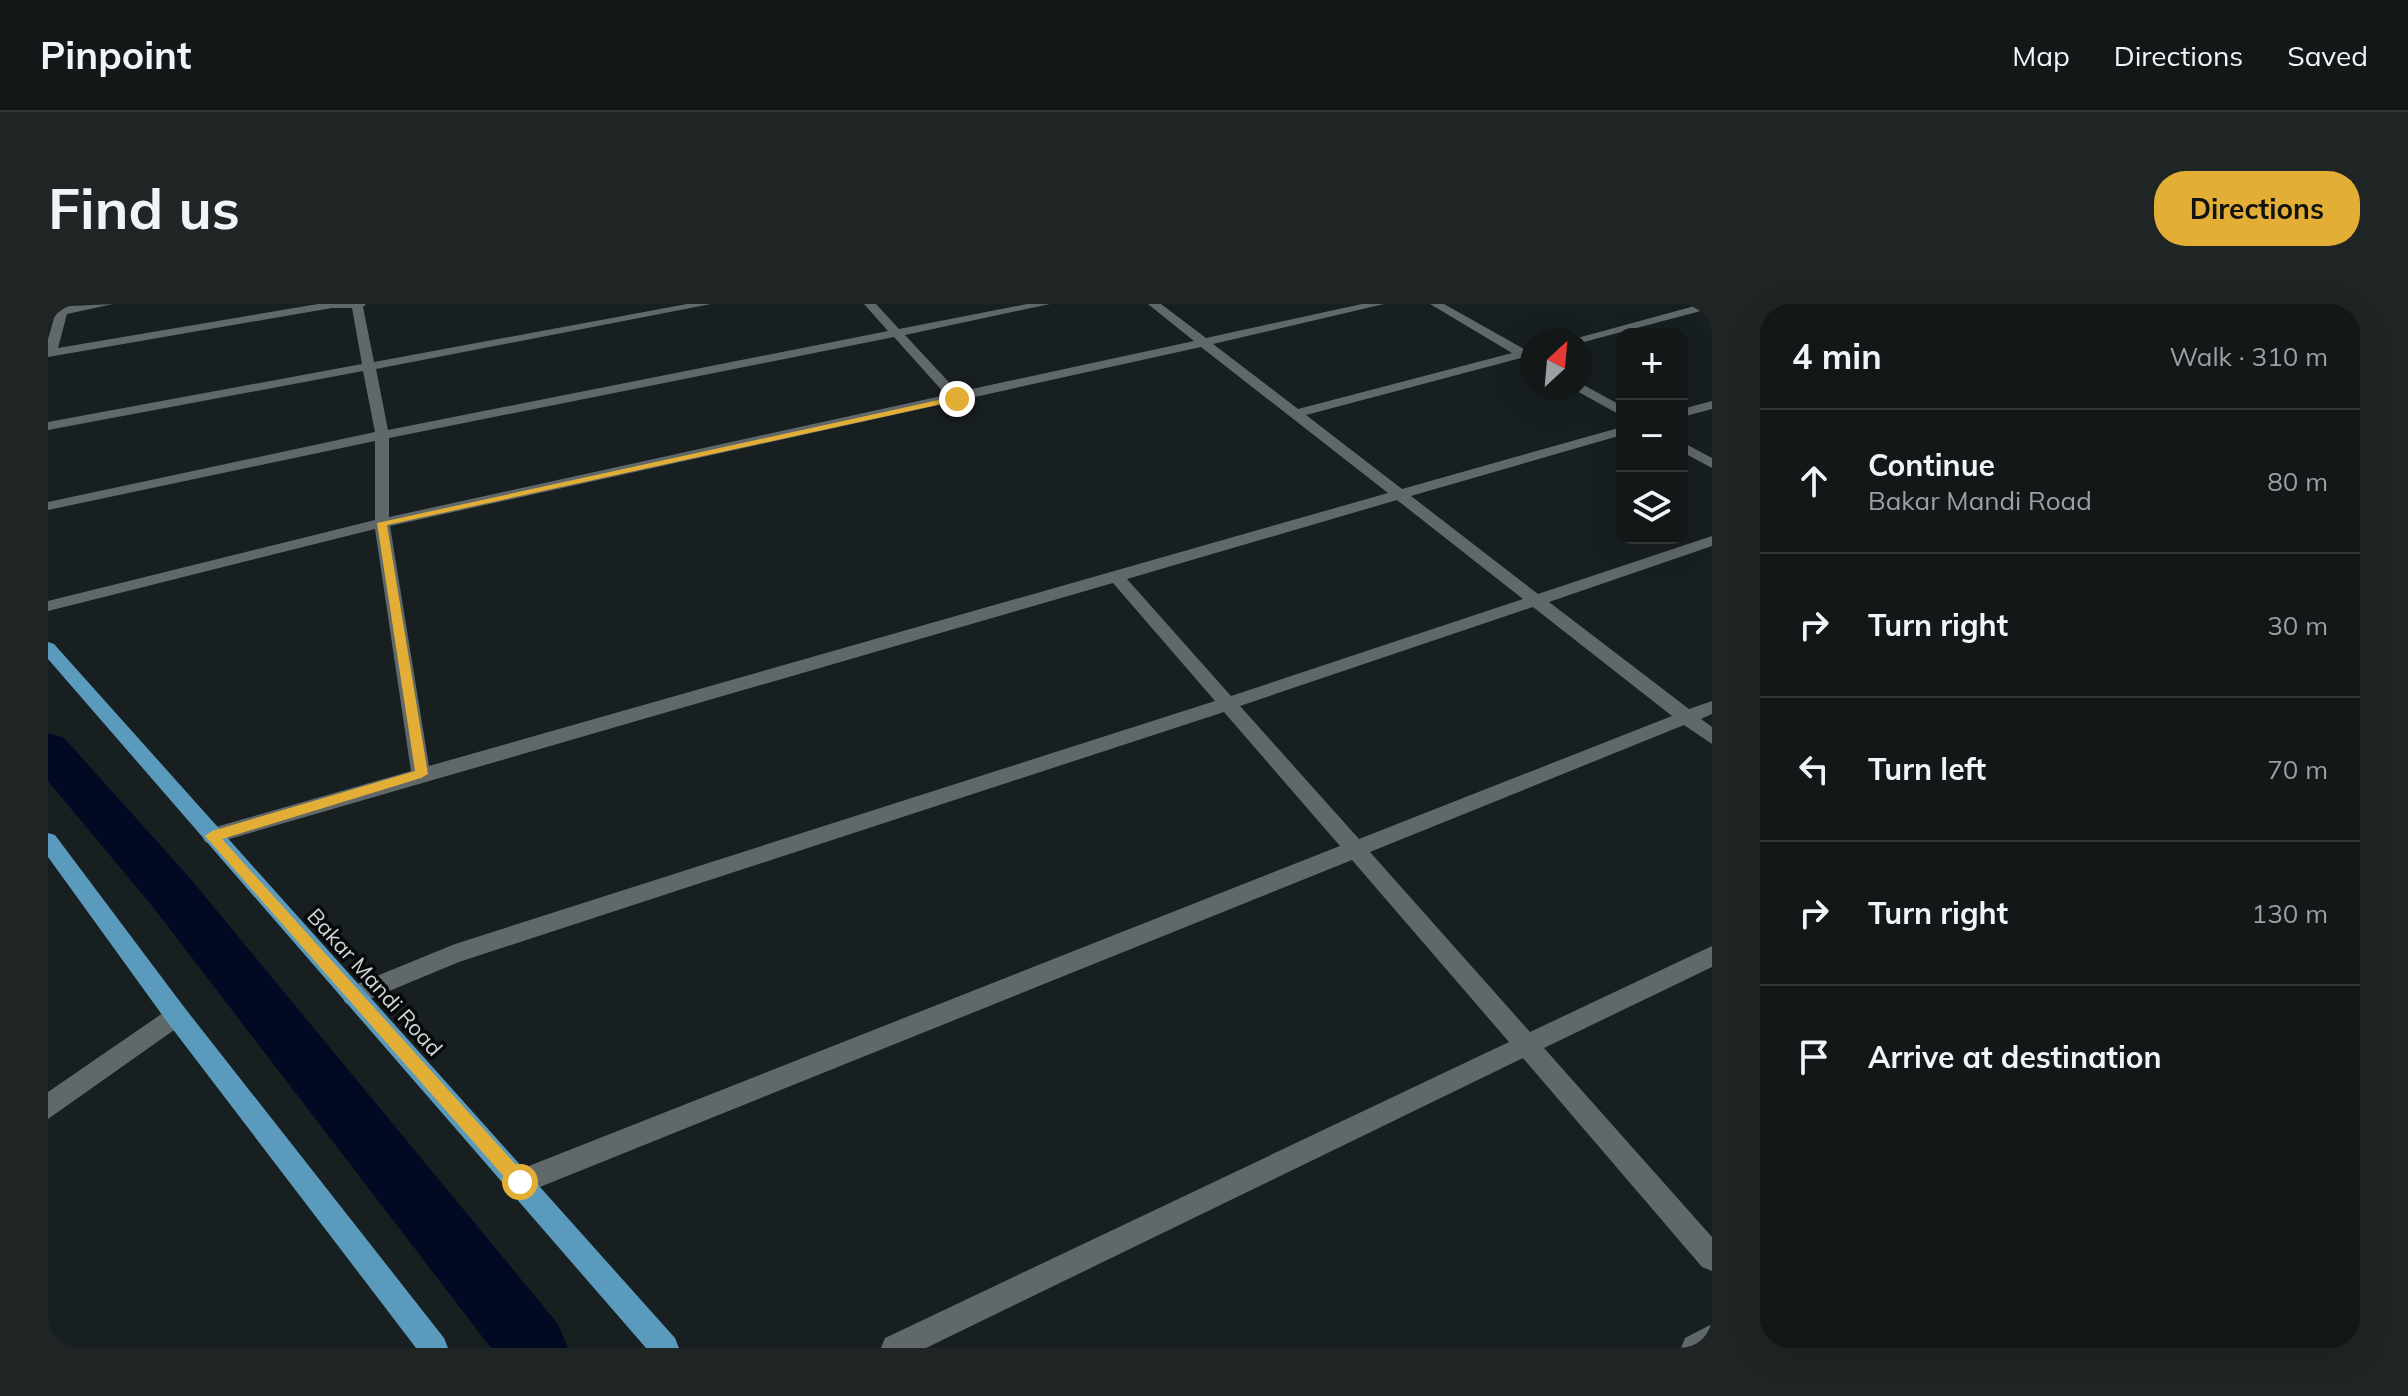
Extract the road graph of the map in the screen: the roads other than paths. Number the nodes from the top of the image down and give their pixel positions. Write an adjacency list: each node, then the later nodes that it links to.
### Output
1 (107, 304): 11 (street)
2 (332, 304): 3 (street); 16 (street)
3 (359, 304): 18 (street)
4 (705, 304): 18 (street)
5 (870, 304): 12 (street)
6 (1044, 304): 12 (street)
7 (1154, 304): 14 (street)
8 (1378, 304): 14 (street)
9 (1436, 304): 15 (street)
10 (1712, 305): 13 (street)
11 (63, 308): 16 (street)
12 (897, 334): 20 (street); 27 (street)
13 (1592, 336)
14 (1204, 343): 20 (street); 24 (street)
15 (1520, 350)
16 (49, 353)
17 (1520, 357): 24 (street)
18 (368, 367): 25 (street); 27 (street)
19 (1592, 394): 22 (street)
20 (957, 399): 32 (street)
21 (1712, 405): 23 (street)
22 (1616, 408)
23 (1688, 411)
24 (1296, 414): 30 (street)
25 (48, 426)
26 (1616, 433): 30 (street)
27 (382, 435): 31 (street); 32 (street)
28 (1688, 450): 29 (street)
29 (1712, 464)
30 (1400, 495): 34 (street); 35 (street)
31 (48, 506)
32 (382, 523): 36 (street); 42 (street)
33 (1712, 541): 35 (street)
34 (1116, 576): 38 (street); 42 (street)
35 (1536, 600): 38 (street); 40 (street)
36 (48, 606)
37 (48, 648): 43 (main road, Bakar Mandi Road)
38 (1227, 704): 45 (street); 47 (street)
39 (1712, 707): 40 (street)
40 (1687, 717): 41 (street); 45 (street)
41 (1712, 737)
42 (421, 774): 43 (street)
43 (212, 836): 47 (main road, Bakar Mandi Road)
44 (48, 841): 48 (main road)
45 (1355, 850): 49 (street); 51 (street)
46 (1712, 956): 49 (street)
47 (353, 996): 51 (main road, Bakar Mandi Road)
48 (176, 1015): 50 (street); 54 (main road)
49 (1527, 1045): 52 (street); 56 (street)
50 (48, 1107)
51 (520, 1182): 55 (main road, Bakar Mandi Road)
52 (1712, 1257)
53 (1712, 1338): 57 (street)
54 (434, 1348)
55 (665, 1348)
56 (895, 1348)
57 (1695, 1348)

